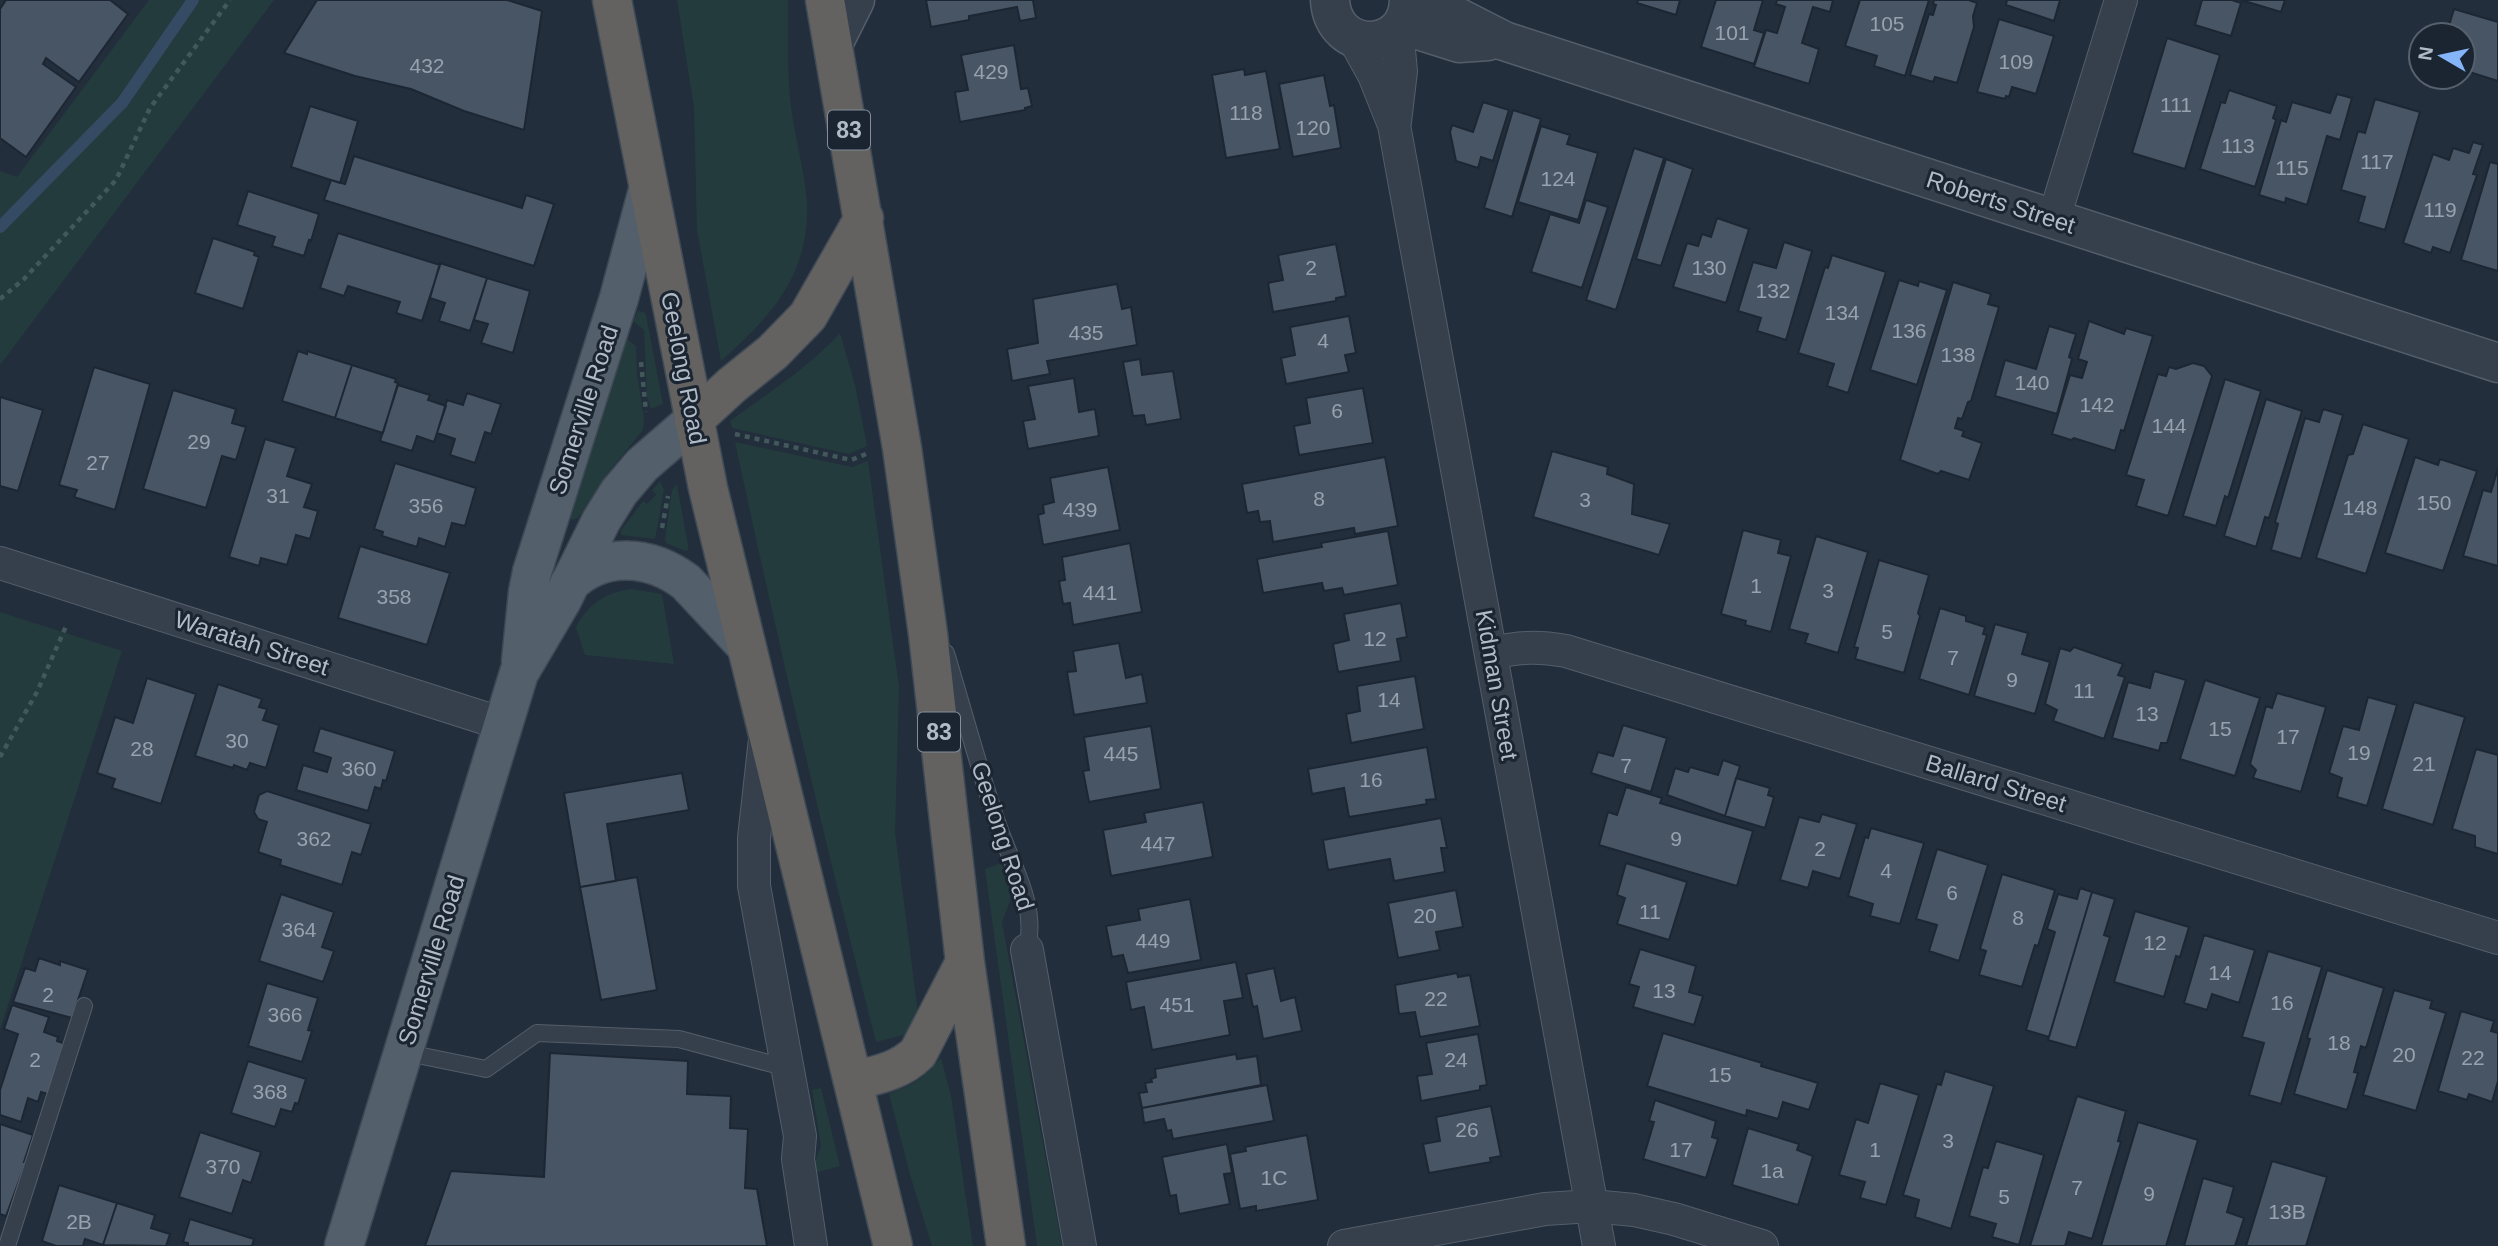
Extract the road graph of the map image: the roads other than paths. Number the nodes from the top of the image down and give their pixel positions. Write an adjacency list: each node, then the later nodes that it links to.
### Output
1 (612, 0): 10 (highway, Geelong Road)
2 (825, 0): 8 (highway, Geelong Road / 83)
3 (855, 0): 8 (street)
4 (1307, 0): 7 (street)
5 (2121, 0): 12 (street)
6 (1408, 14): 7 (street); 9 (street, Kidman Street); 12 (street, Roberts Street)
7 (1341, 21): 9 (street, Kidman Street)
8 (834, 41): 11 (highway, Geelong Road / 83)
9 (1394, 125): 19 (street, Kidman Street)
10 (649, 190): 14 (highway, Geelong Road); 20 (main road, Somerville Road)
11 (864, 218): 14 (highway); 15 (highway, Geelong Road / 83)
12 (2054, 218): 13 (street, Roberts Street)
13 (2498, 363)
14 (694, 420): 17 (main road, Somerville Road); 18 (highway, Geelong Road)
15 (917, 556): 24 (lane, Geelong Road); 25 (highway, Geelong Road / 83)
16 (0, 563): 21 (street, Waratah Street)
17 (569, 584): 18 (main road); 20 (main road, Somerville Road)
18 (745, 645): 22 (highway, Geelong Road)
19 (1491, 653): 23 (street, Ballard Street); 30 (street, Kidman Street)
20 (519, 673): 21 (main road, Somerville Road)
21 (503, 724): 27 (main road, Somerville Road)
22 (766, 733): 28 (street, Geelong Road); 29 (highway, Geelong Road)
23 (2498, 938)
24 (1027, 950): 36 (street, Geelong Road)
25 (965, 962): 29 (highway); 35 (highway, Geelong Road / 83)
26 (84, 1006): 31 (lane)
27 (403, 1052): 28 (lane); 32 (main road, Somerville Road)
28 (787, 1068): 33 (street, Geelong Road)
29 (853, 1081): 34 (highway, Geelong Road)
30 (1592, 1206): 37 (street); 38 (street, Kidman Street); 39 (street)
31 (7, 1246)
32 (344, 1246)
33 (811, 1246)
34 (893, 1246)
35 (1006, 1246)
36 (1080, 1246)
37 (1344, 1246)
38 (1599, 1246)
39 (1762, 1246)

